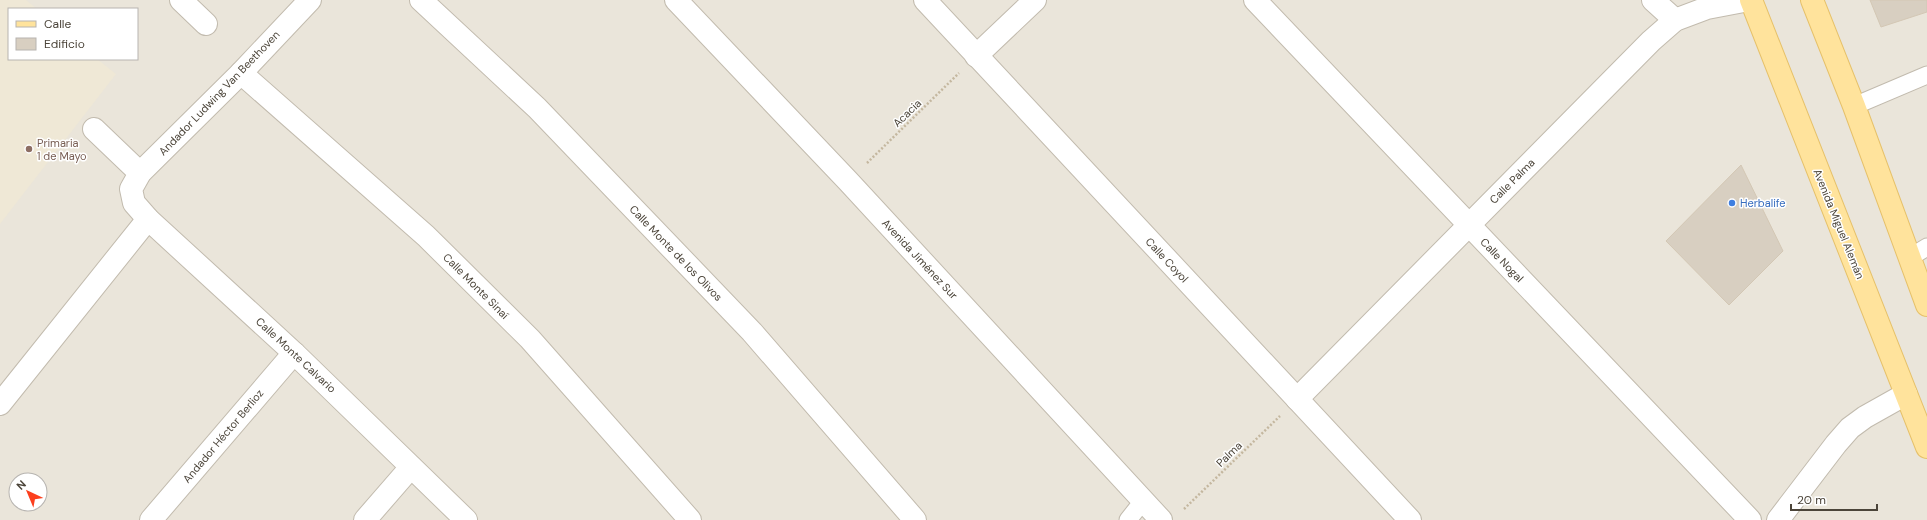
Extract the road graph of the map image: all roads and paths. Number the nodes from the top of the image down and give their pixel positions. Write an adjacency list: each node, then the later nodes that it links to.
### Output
1 (181, 0): 12 (street)
2 (310, 0): 14 (street, Andador Ludwing Van Beethoven)
3 (422, 0): 36 (street, Calle Monte de los Olivos)
4 (676, 0): 19 (street, Avenida Jiménez Sur)
5 (925, 0): 13 (street, Calle Coyol)
6 (1035, 0): 13 (street)
7 (1255, 0): 21 (street, Calle Nogal)
8 (1653, 0): 11 (street)
9 (1750, 0): 11 (street, Calle Palma); 25 (main road, Avenida Miguel Alemán)
10 (1812, 0): 16 (main road)
11 (1675, 20): 21 (street, Calle Palma)
12 (206, 24)
13 (976, 56): 19 (path, Acacia); 26 (street, Calle Coyol)
14 (241, 73): 18 (street, Andador Ludwing Van Beethoven); 35 (street, Calle Monte Sinaí)
15 (1927, 75): 16 (lane)
16 (1854, 106): 22 (main road)
17 (94, 129): 18 (street)
18 (136, 181): 20 (street, Calle Monte Calvario)
19 (848, 182): 30 (street, Avenida Jiménez Sur)
20 (148, 219): 24 (street, Calle Monte Calvario); 27 (street)
21 (1468, 225): 26 (street, Calle Palma); 39 (street, Calle Nogal)
22 (1918, 253): 23 (main road)
23 (1927, 305)
24 (294, 353): 29 (street, Calle Monte Calvario); 32 (street, Andador Héctor Berlioz)
25 (1906, 394): 28 (main road, Avenida Miguel Alemán); 40 (street)
26 (1297, 399): 31 (path, Palma); 38 (street, Calle Coyol)
27 (0, 404)
28 (1927, 447)
29 (411, 467): 33 (street); 34 (street, Calle Monte Calvario)
30 (1143, 501): 31 (street, Avenida Jiménez Sur); 37 (lane)
31 (1170, 517)
32 (151, 520)
33 (365, 520)
34 (466, 520)
35 (690, 520)
36 (915, 520)
37 (1128, 520)
38 (1410, 520)
39 (1750, 520)
40 (1778, 520)

